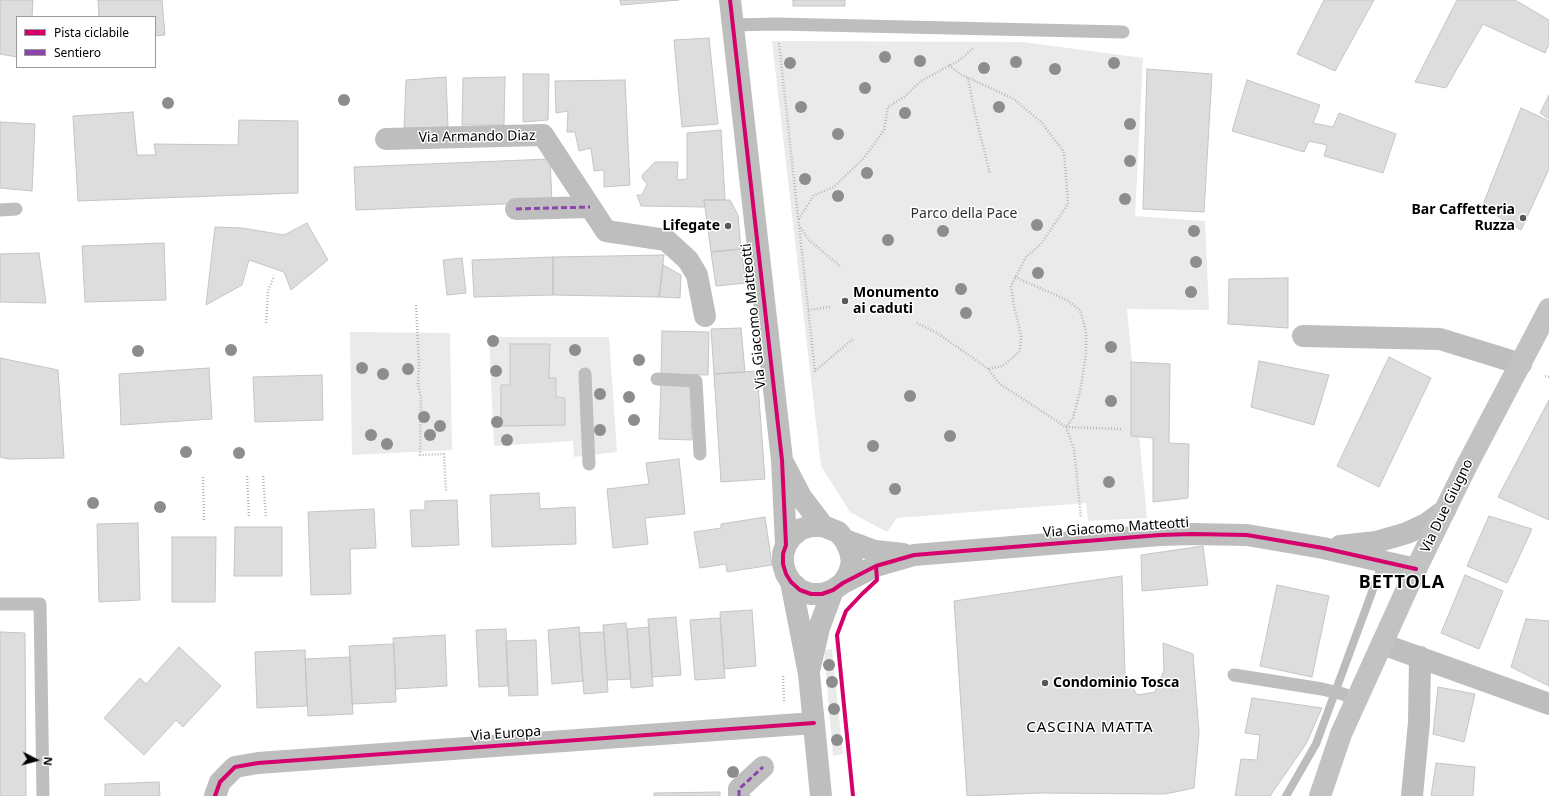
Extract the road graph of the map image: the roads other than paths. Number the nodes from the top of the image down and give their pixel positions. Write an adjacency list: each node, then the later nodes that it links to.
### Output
1 (730, 0): 2 (street, Via Giacomo Matteotti)
2 (732, 25): 3 (lane); 16 (street, Via Giacomo Matteotti)
3 (1123, 32)
4 (386, 139): 5 (street, Via Armando Diaz)
5 (590, 207): 7 (street); 10 (street, Via Armando Diaz)
6 (16, 209): 8 (lane)
7 (516, 209)
8 (0, 210)
9 (1549, 309): 12 (main road, Via Due Giugno)
10 (705, 316)
11 (1303, 336): 12 (street)
12 (1521, 364): 18 (main road, Via Due Giugno)
13 (585, 374): 17 (lane)
14 (657, 379): 15 (lane)
15 (700, 454)
16 (782, 460): 19 (street, Via Giacomo Matteotti); 21 (street, Via Giacomo Matteotti)
17 (589, 464)
18 (1445, 510): 22 (street, Via Giacomo Matteotti); 24 (main road, Via Due Giugno)
19 (823, 526): 20 (street, Via Giacomo Matteotti); 21 (street)
20 (845, 540): 23 (street, Via Giacomo Matteotti); 26 (street)
21 (786, 545): 25 (street, Via Giacomo Matteotti)
22 (1323, 548): 23 (street, Via Giacomo Matteotti); 24 (street, Via Giacomo Matteotti)
23 (914, 556): 26 (street, Via Giacomo Matteotti)
24 (1416, 569): 28 (main road, Via Due Giugno)
25 (791, 582): 26 (street, Via Giacomo Matteotti); 30 (street)
26 (838, 587): 30 (street)
27 (0, 604): 36 (lane)
28 (1382, 644): 29 (street); 32 (main road, Via Due Giugno)
29 (1420, 657): 33 (street); 41 (street)
30 (809, 674): 34 (street)
31 (1234, 675): 32 (lane)
32 (1349, 697): 40 (main road, Via Due Giugno)
33 (1549, 704)
34 (814, 722): 37 (street, Via Europa); 39 (street)
35 (763, 767): 38 (street)
36 (43, 796)
37 (216, 796)
38 (740, 796)
39 (821, 796)
40 (1320, 796)
41 (1412, 796)

